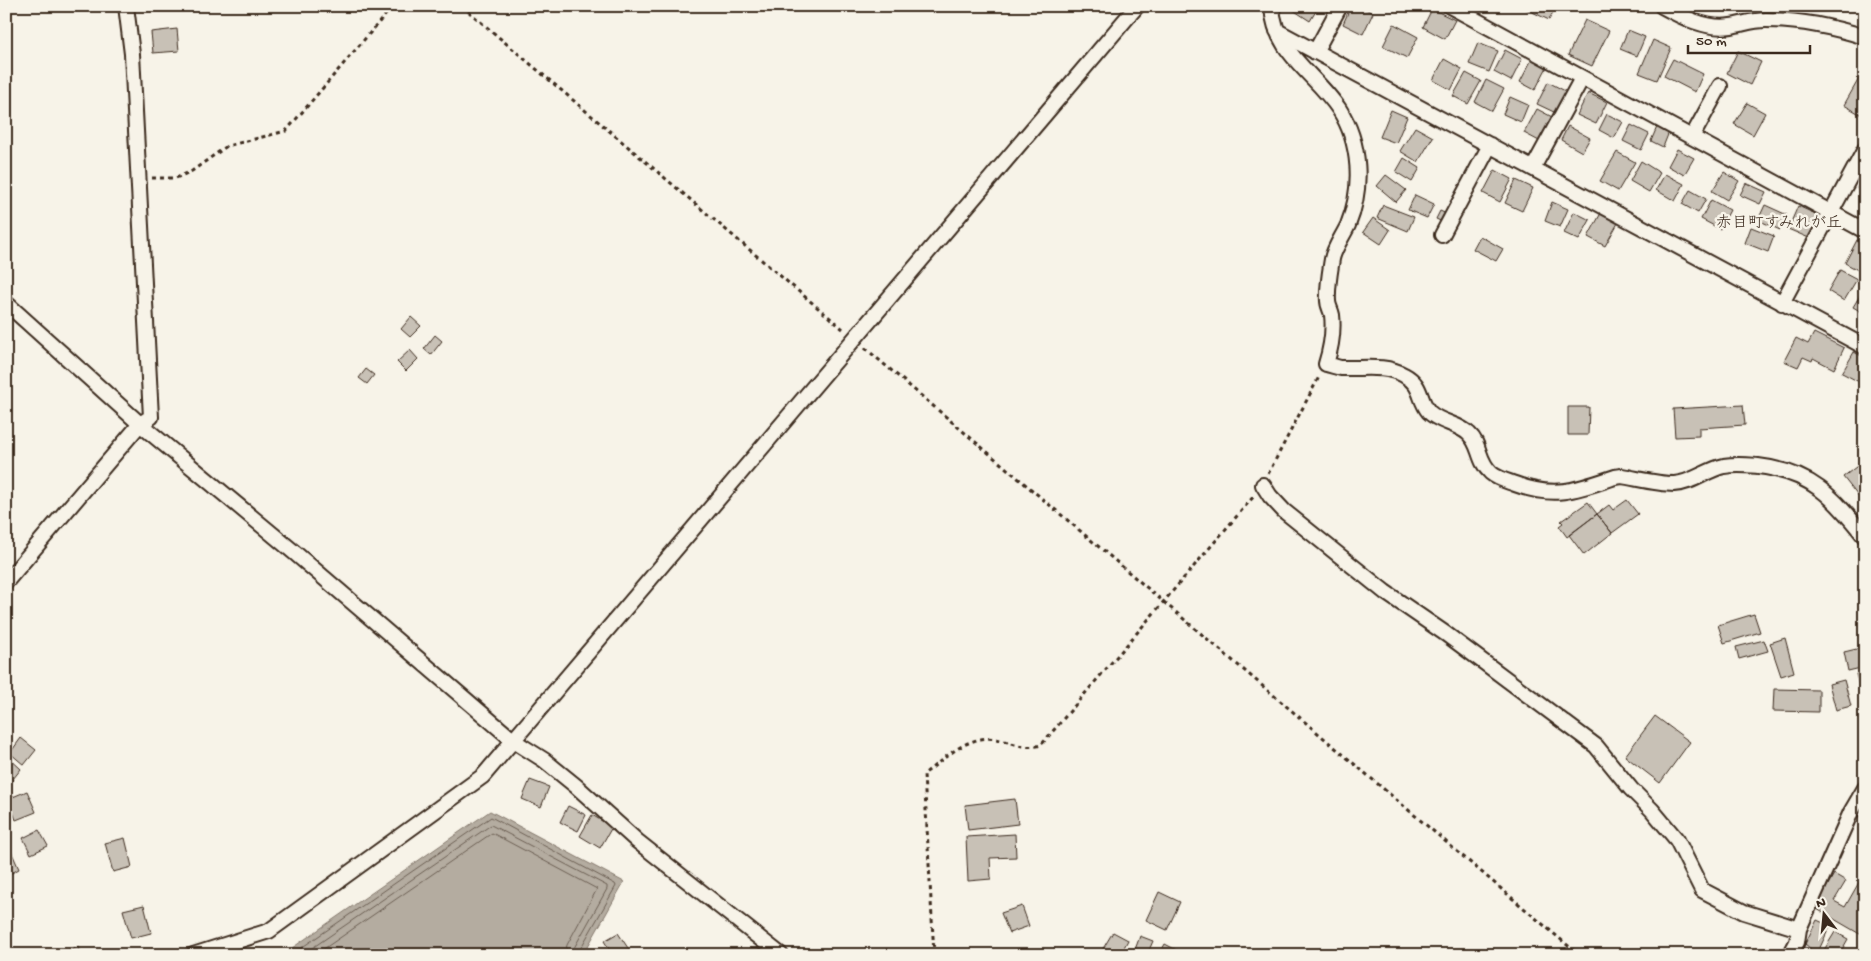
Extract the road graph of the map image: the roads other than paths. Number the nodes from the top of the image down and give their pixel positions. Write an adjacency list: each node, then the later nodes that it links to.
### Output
1 (126, 6): 22 (street)
2 (1137, 6): 26 (street)
3 (1272, 6): 7 (street)
4 (1340, 6): 9 (street)
5 (1450, 6): 10 (street)
6 (1662, 6): 8 (street)
7 (1276, 30): 9 (street); 24 (street)
8 (1865, 37)
9 (1315, 52): 13 (street)
10 (1582, 78): 12 (street); 15 (street)
11 (1720, 86): 12 (street)
12 (1692, 137): 16 (street)
13 (1490, 145): 15 (street); 18 (street)
14 (1865, 149): 16 (street)
15 (1533, 168): 20 (street)
16 (1830, 212): 17 (street); 20 (street)
17 (1865, 231)
18 (1442, 235)
19 (6, 303): 22 (street)
20 (1782, 303): 21 (street)
21 (1865, 347)
22 (140, 424): 25 (street); 26 (street)
23 (1263, 485): 28 (street)
24 (1865, 537)
25 (6, 582)
26 (514, 741): 29 (street); 30 (street)
27 (1865, 788): 28 (street)
28 (1799, 929): 31 (street)
29 (193, 955)
30 (781, 955)
31 (1790, 955)

